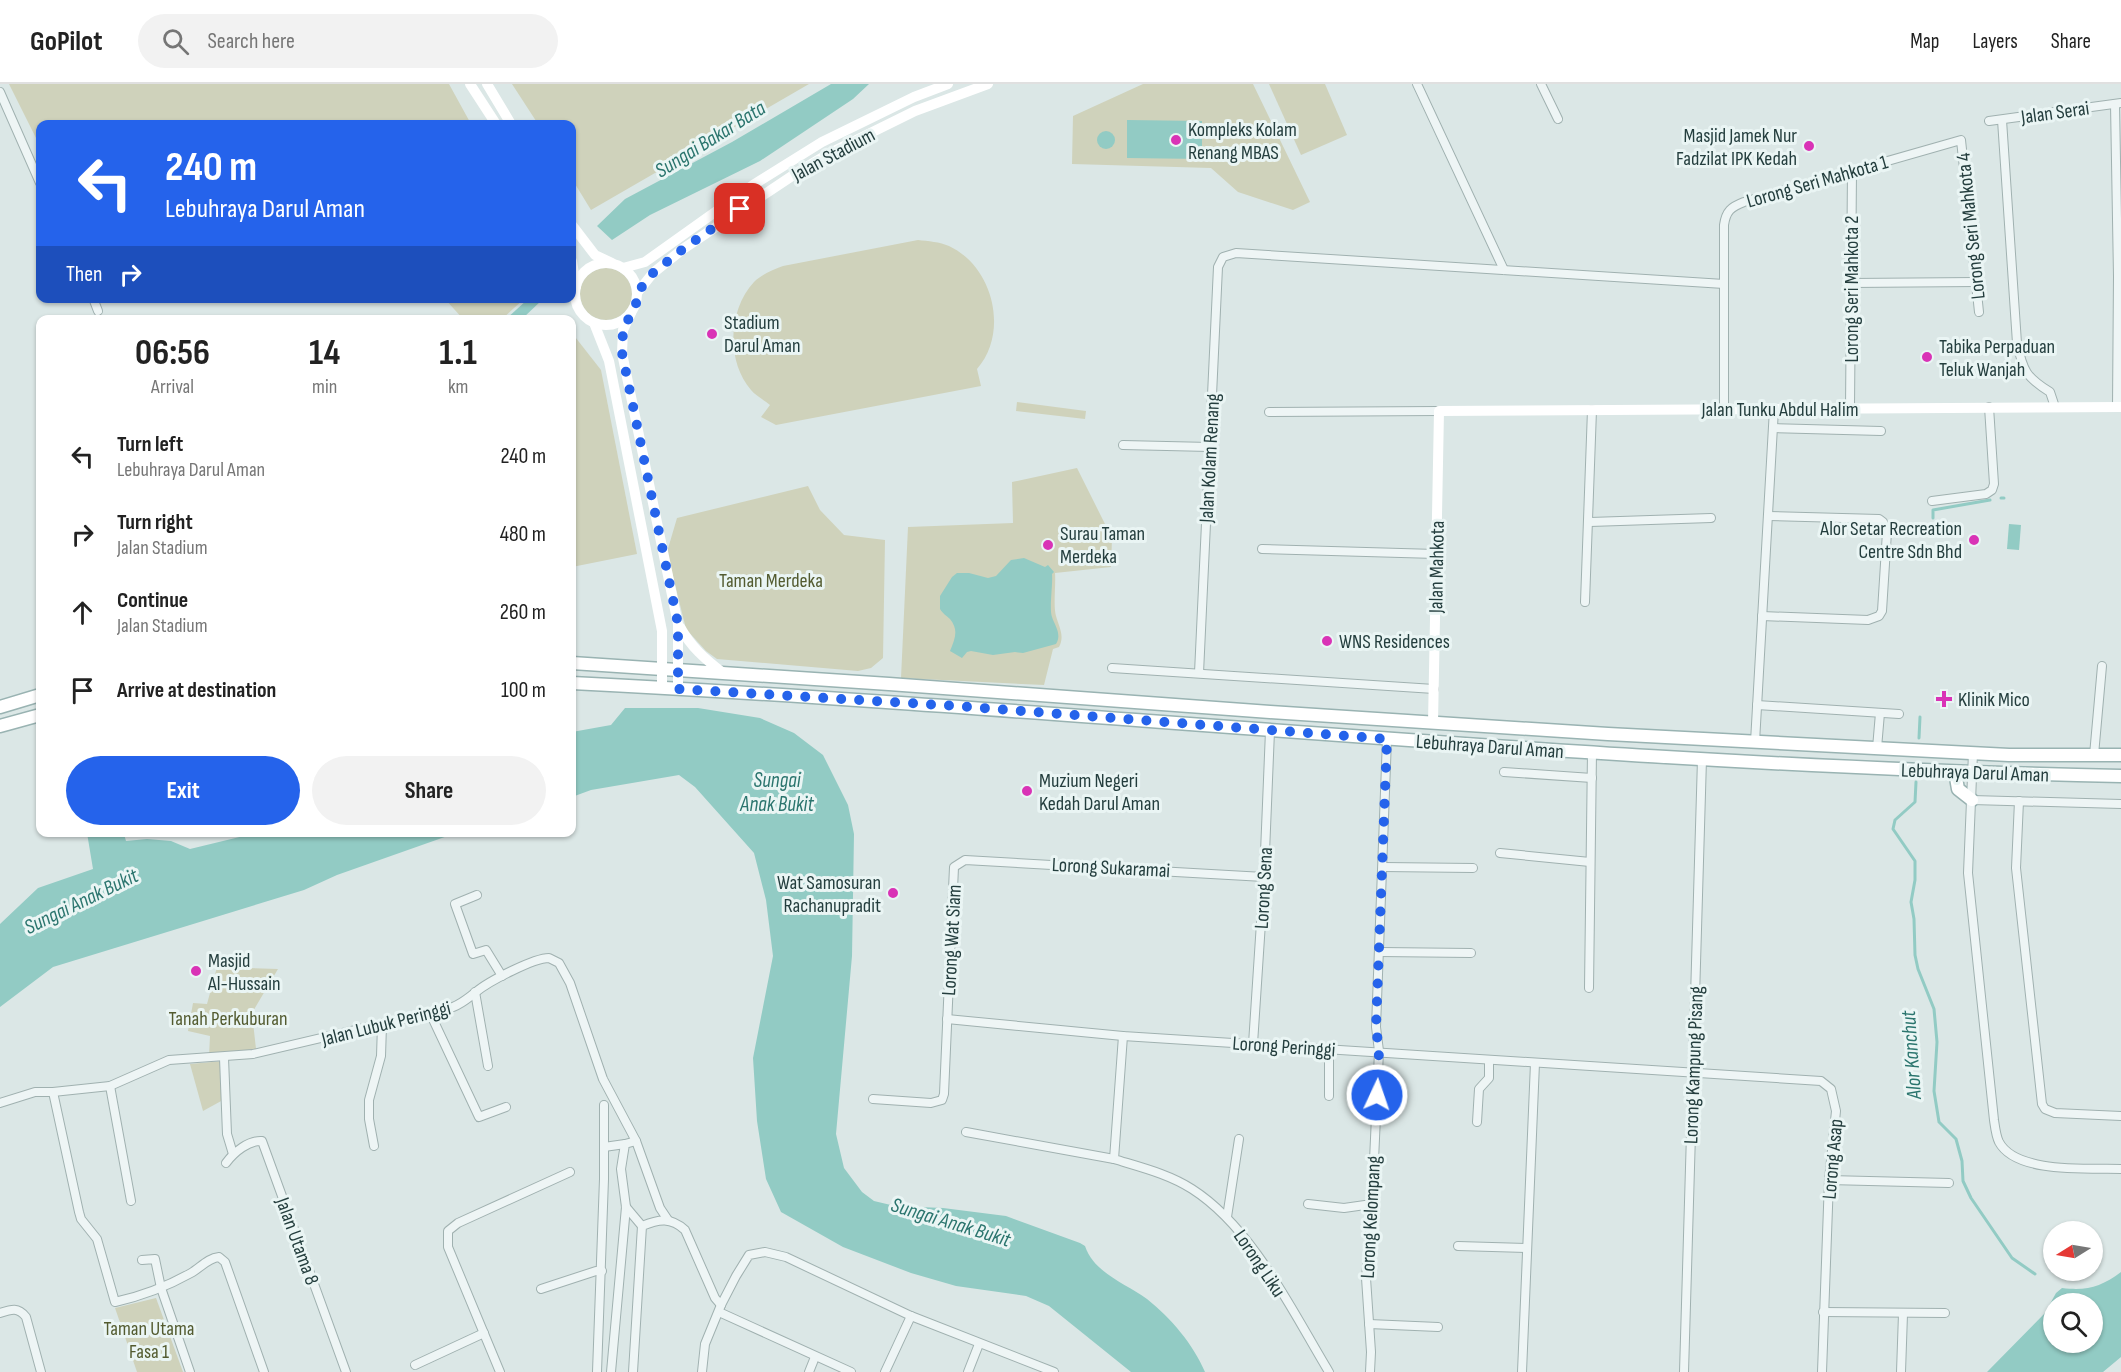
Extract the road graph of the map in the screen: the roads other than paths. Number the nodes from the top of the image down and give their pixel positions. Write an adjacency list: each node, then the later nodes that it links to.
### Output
1 (470, 84): 10 (main road)
2 (487, 84): 11 (main road)
3 (948, 84): 19 (main road, Jalan Stadium)
4 (988, 84): 25 (main road, Jalan Stadium)
5 (1417, 84): 20 (street)
6 (1541, 84): 9 (street)
7 (0, 92): 16 (street)
8 (2118, 103): 12 (street, Jalan Serai); 17 (street)
9 (1558, 119)
10 (493, 120)
11 (509, 120)
12 (2002, 120): 13 (street, Jalan Serai); 33 (street, Lorong Seri Mahkota 4)
13 (1989, 121)
14 (1961, 140): 15 (street, Lorong Seri Mahkota 1); 21 (street, Lorong Seri Mahkota 4)
15 (1852, 171): 22 (street, Lorong Seri Mahkota 2); 23 (street, Lorong Seri Mahkota 1)
16 (36, 174)
17 (2119, 224): 34 (street)
18 (576, 230): 19 (main road)
19 (618, 266): 24 (main road); 25 (main road)
20 (1504, 270): 23 (street); 44 (street, Jalan Kolam Renang)
21 (1976, 282): 22 (street); 29 (street, Lorong Seri Mahkota 4)
22 (1851, 283): 35 (street, Lorong Seri Mahkota 2)
23 (1724, 284): 36 (street, Lorong Seri Mahkota 1)
24 (576, 288)
25 (637, 293): 30 (main road)
26 (576, 302): 31 (main road)
27 (95, 303): 28 (street)
28 (98, 310)
29 (1979, 312)
30 (631, 313): 31 (main road); 53 (main road)
31 (594, 323): 57 (main road)
32 (1989, 407): 33 (main road, Jalan Tunku Abdul Halim); 35 (main road, Jalan Tunku Abdul Halim); 45 (street)
33 (2055, 407): 34 (main road, Jalan Tunku Abdul Halim)
34 (2119, 407)
35 (1850, 408): 37 (main road, Jalan Tunku Abdul Halim)
36 (1724, 409): 37 (main road, Jalan Tunku Abdul Halim); 38 (main road, Jalan Tunku Abdul Halim)
37 (1774, 409): 41 (street)
38 (1592, 410): 39 (main road, Jalan Tunku Abdul Halim); 48 (street)
39 (1439, 411): 40 (street); 50 (main road, Jalan Mahkota)
40 (1269, 412)
41 (1773, 428): 42 (street); 46 (street)
42 (1881, 431)
43 (1123, 445): 44 (street)
44 (1210, 447): 60 (street, Jalan Kolam Renang)
45 (1932, 501)
46 (1768, 516): 52 (street); 52 (street)
47 (1711, 518): 48 (street)
48 (1590, 522): 51 (street)
49 (1262, 549): 50 (street)
50 (1436, 554): 64 (main road, Jalan Mahkota)
51 (1585, 602)
52 (1762, 616): 66 (street)
53 (678, 624): 58 (main road); 59 (main road)
54 (576, 663): 57 (main road, Lebuhraya Darul Aman)
55 (2102, 666): 79 (street)
56 (1112, 668): 60 (street)
57 (663, 669): 58 (main road, Lebuhraya Darul Aman); 62 (main road)
58 (678, 670): 59 (main road, Lebuhraya Darul Aman); 63 (main road)
59 (723, 673): 71 (main road, Lebuhraya Darul Aman)
60 (1200, 673): 64 (street)
61 (576, 683): 62 (main road, Lebuhraya Darul Aman)
62 (662, 687): 63 (main road, Lebuhraya Darul Aman)
63 (678, 689): 73 (main road, Lebuhraya Darul Aman)
64 (1434, 689): 71 (main road, Jalan Mahkota)
65 (36, 696): 67 (main road)
66 (1757, 705): 68 (street); 75 (street)
67 (0, 707)
68 (1880, 712): 69 (street); 76 (street)
69 (1899, 714)
70 (36, 716): 72 (main road)
71 (1433, 723): 75 (main road, Lebuhraya Darul Aman)
72 (0, 726)
73 (1270, 731): 74 (main road, Lebuhraya Darul Aman); 95 (street, Lorong Sena)
74 (1387, 739): 77 (main road, Lebuhraya Darul Aman); 93 (street, Lorong Kelompang)
75 (1755, 742): 76 (main road, Lebuhraya Darul Aman)
76 (1877, 748): 78 (main road, Lebuhraya Darul Aman)
77 (1592, 752): 81 (main road, Lebuhraya Darul Aman); 86 (street)
78 (1972, 753): 79 (main road, Lebuhraya Darul Aman); 84 (street)
79 (2094, 755): 80 (main road, Lebuhraya Darul Aman)
80 (2121, 755)
81 (1702, 759): 83 (main road, Lebuhraya Darul Aman); 113 (street, Lorong Kampung Pisang)
82 (1504, 772): 86 (street)
83 (1955, 772): 84 (main road, Lebuhraya Darul Aman); 87 (main road)
84 (1972, 773): 85 (main road, Lebuhraya Darul Aman); 87 (street)
85 (2121, 776)
86 (1592, 778): 91 (street)
87 (1971, 800): 88 (street); 132 (street)
88 (2019, 801): 89 (street); 121 (street)
89 (2121, 804)
90 (1500, 852): 91 (street)
91 (1590, 862): 100 (street)
92 (958, 863): 95 (street, Lorong Sukaramai); 103 (street, Lorong Wat Siam)
93 (1383, 867): 94 (street); 97 (street, Lorong Kelompang)
94 (1473, 868)
95 (1264, 877): 106 (street, Lorong Sena)
96 (477, 895): 99 (street)
97 (1380, 952): 98 (street); 108 (street, Lorong Kelompang)
98 (1471, 953)
99 (502, 976): 101 (street, Jalan Lubuk Peringgi); 125 (street, Jalan Lubuk Peringgi)
100 (1589, 988)
101 (475, 992): 102 (street, Jalan Lubuk Peringgi); 112 (street)
102 (430, 1013): 104 (street, Jalan Lubuk Peringgi); 120 (street)
103 (947, 1019): 105 (street, Lorong Peringgi); 117 (street, Lorong Wat Siam)
104 (382, 1025): 109 (street, Jalan Lubuk Peringgi); 127 (street)
105 (1123, 1036): 106 (street, Lorong Peringgi); 130 (street)
106 (1253, 1044): 107 (street, Lorong Peringgi)
107 (1329, 1049): 108 (street, Lorong Peringgi); 116 (street)
108 (1379, 1051): 110 (street, Lorong Peringgi); 138 (street, Lorong Kelompang)
109 (224, 1058): 114 (street, Jalan Lubuk Peringgi); 129 (street)
110 (1489, 1060): 111 (street, Lorong Peringgi); 122 (street)
111 (1535, 1063): 113 (street, Lorong Peringgi); 144 (street)
112 (488, 1066)
113 (1694, 1071): 134 (street, Lorong Asap); 178 (street, Lorong Kampung Pisang)
114 (110, 1086): 115 (street, Jalan Lubuk Peringgi); 136 (street)
115 (52, 1092): 118 (street, Jalan Lubuk Peringgi); 147 (street)
116 (1329, 1096)
117 (873, 1099)
118 (0, 1103)
119 (604, 1105): 128 (street)
120 (506, 1107)
121 (2121, 1116)
122 (1477, 1122)
123 (966, 1132): 130 (street, Lorong Liku)
124 (1239, 1139): 140 (street)
125 (636, 1141): 126 (street); 141 (street, Jalan Lubuk Peringgi)
126 (625, 1144): 128 (street); 139 (street)
127 (374, 1146)
128 (604, 1147): 146 (street)
129 (233, 1154): 131 (street); 164 (street, Jalan Utama 8)
130 (1114, 1159): 140 (street, Lorong Liku)
131 (226, 1162)
132 (2121, 1169)
133 (570, 1172): 157 (street)
134 (1829, 1180): 135 (street); 150 (street, Lorong Asap)
135 (1950, 1184)
136 (131, 1201)
137 (1308, 1203): 138 (street)
138 (1372, 1204): 155 (street, Lorong Kelompang)
139 (626, 1207): 142 (street); 167 (street)
140 (1227, 1217): 175 (street, Lorong Liku)
141 (668, 1220): 142 (street); 149 (street)
142 (642, 1226): 168 (street)
143 (1458, 1246): 144 (street)
144 (1527, 1248): 177 (street)
145 (142, 1260): 147 (street)
146 (602, 1271): 148 (street); 166 (street)
147 (161, 1288): 162 (street); 163 (street)
148 (541, 1289)
149 (720, 1308): 154 (street); 159 (street); 169 (street)
150 (1823, 1312): 153 (street); 179 (street, Lorong Asap)
151 (0, 1313): 161 (street)
152 (1945, 1313): 153 (street)
153 (1903, 1314): 180 (street)
154 (911, 1316): 158 (street); 172 (street)
155 (1369, 1323): 156 (street); 176 (street, Lorong Kelompang)
156 (1438, 1327)
157 (484, 1334): 160 (street); 165 (street)
158 (979, 1344): 173 (street); 174 (street)
159 (815, 1357): 170 (street); 171 (street)
160 (415, 1365)
161 (41, 1372)
162 (190, 1372)
163 (264, 1372)
164 (346, 1372)
165 (500, 1372)
166 (597, 1372)
167 (611, 1372)
168 (633, 1372)
169 (702, 1372)
170 (809, 1372)
171 (851, 1372)
172 (885, 1372)
173 (968, 1372)
174 (1054, 1372)
175 (1329, 1372)
176 (1370, 1372)
177 (1522, 1372)
178 (1684, 1372)
179 (1822, 1372)
180 (1901, 1372)

